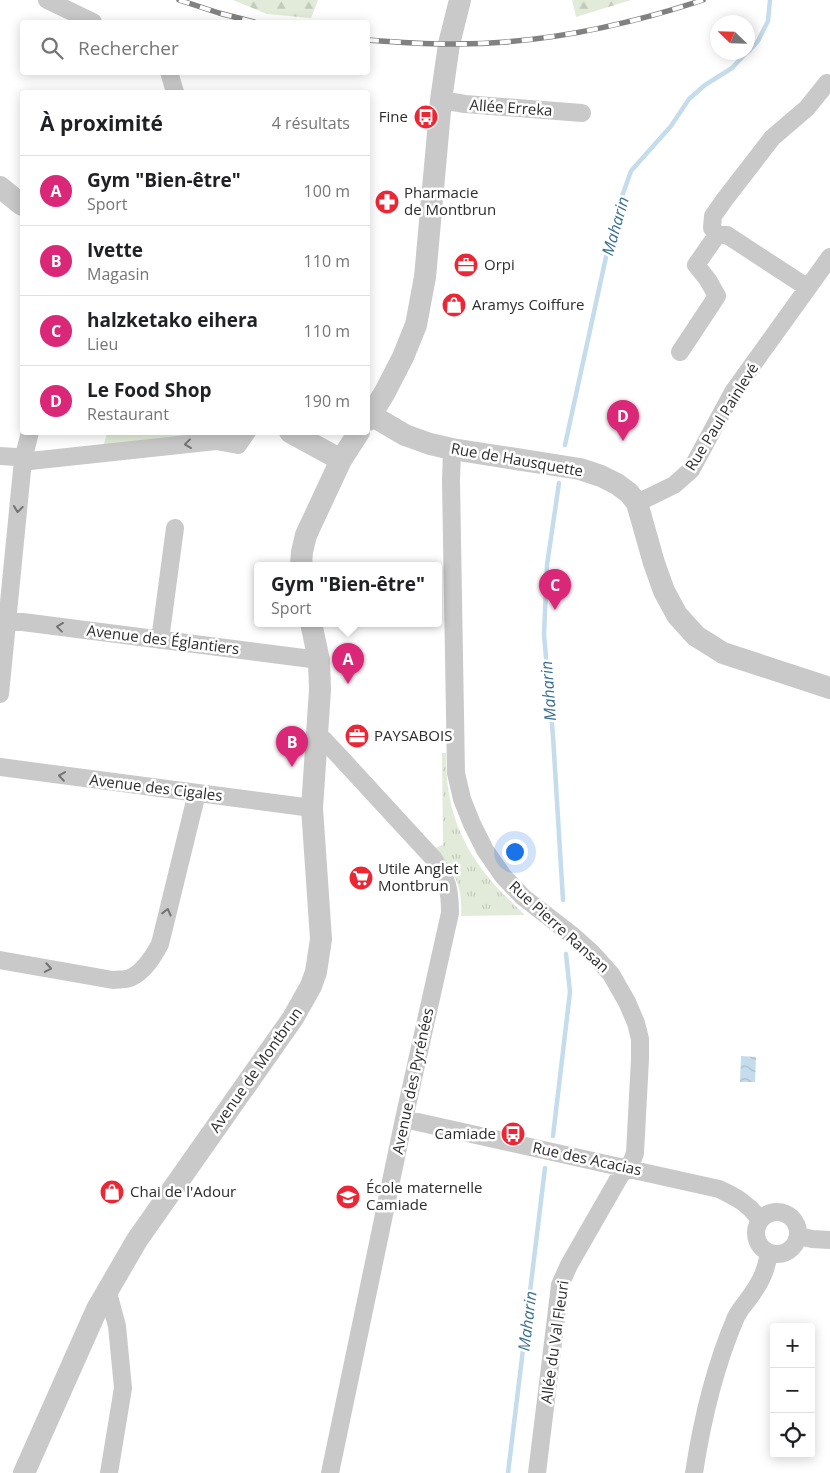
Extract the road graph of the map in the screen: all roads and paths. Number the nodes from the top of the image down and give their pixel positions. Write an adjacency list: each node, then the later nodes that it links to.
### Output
1 (47, 0): 3 (street)
2 (460, 0): 7 (street)
3 (89, 20)
4 (170, 75): 6 (street)
5 (827, 82): 11 (street)
6 (175, 90)
7 (441, 100): 8 (street, Allée Erreka); 15 (street)
8 (582, 113)
9 (0, 187): 10 (street)
10 (20, 203)
11 (717, 235): 13 (street); 14 (street)
12 (830, 257): 13 (street, Rue Paul Painlevé)
13 (808, 288): 25 (street, Rue Paul Painlevé)
14 (680, 352)
15 (370, 416)
16 (370, 424): 21 (street, Rue de Hausquette)
17 (29, 435): 23 (street)
18 (245, 435): 23 (street, one-way to 23)
19 (295, 435): 24 (street)
20 (358, 435): 24 (street)
21 (452, 449): 25 (street, Rue de Hausquette); 40 (street, Rue Pierre Ransan)
22 (0, 456): 23 (street)
23 (23, 460): 28 (street, one-way to 28)
24 (341, 460): 27 (street)
25 (637, 503): 32 (street, Rue de Hausquette)
26 (175, 528): 30 (street)
27 (301, 562)
28 (7, 620): 30 (street, Avenue des Églantiers, one-way to 28); 33 (street)
29 (312, 627): 31 (street, Avenue de Montbrun)
30 (160, 640): 31 (street, Avenue des Églantiers)
31 (319, 660): 34 (street, Avenue de Montbrun)
32 (830, 688)
33 (0, 694)
34 (316, 735): 37 (street, Avenue de Montbrun); 39 (street, Avenue des Pyrénées)
35 (0, 768): 36 (street, Avenue des Cigales, one-way to 35)
36 (197, 794): 37 (street, Avenue des Cigales); 38 (street, one-way to 36)
37 (312, 808): 45 (street, Avenue de Montbrun)
38 (0, 960)
39 (404, 1119): 40 (street, Rue des Acacias); 48 (street, Avenue des Pyrénées)
40 (626, 1168): 41 (street, Rue des Acacias); 49 (street, Allée du Val Fleuri)
41 (760, 1220): 42 (street); 44 (street)
42 (798, 1236): 43 (street); 44 (street)
43 (830, 1240)
44 (769, 1253): 50 (street)
45 (106, 1293): 46 (street, Avenue de Montbrun); 47 (street)
46 (24, 1473)
47 (109, 1473)
48 (330, 1473)
49 (537, 1473)
50 (694, 1473)

